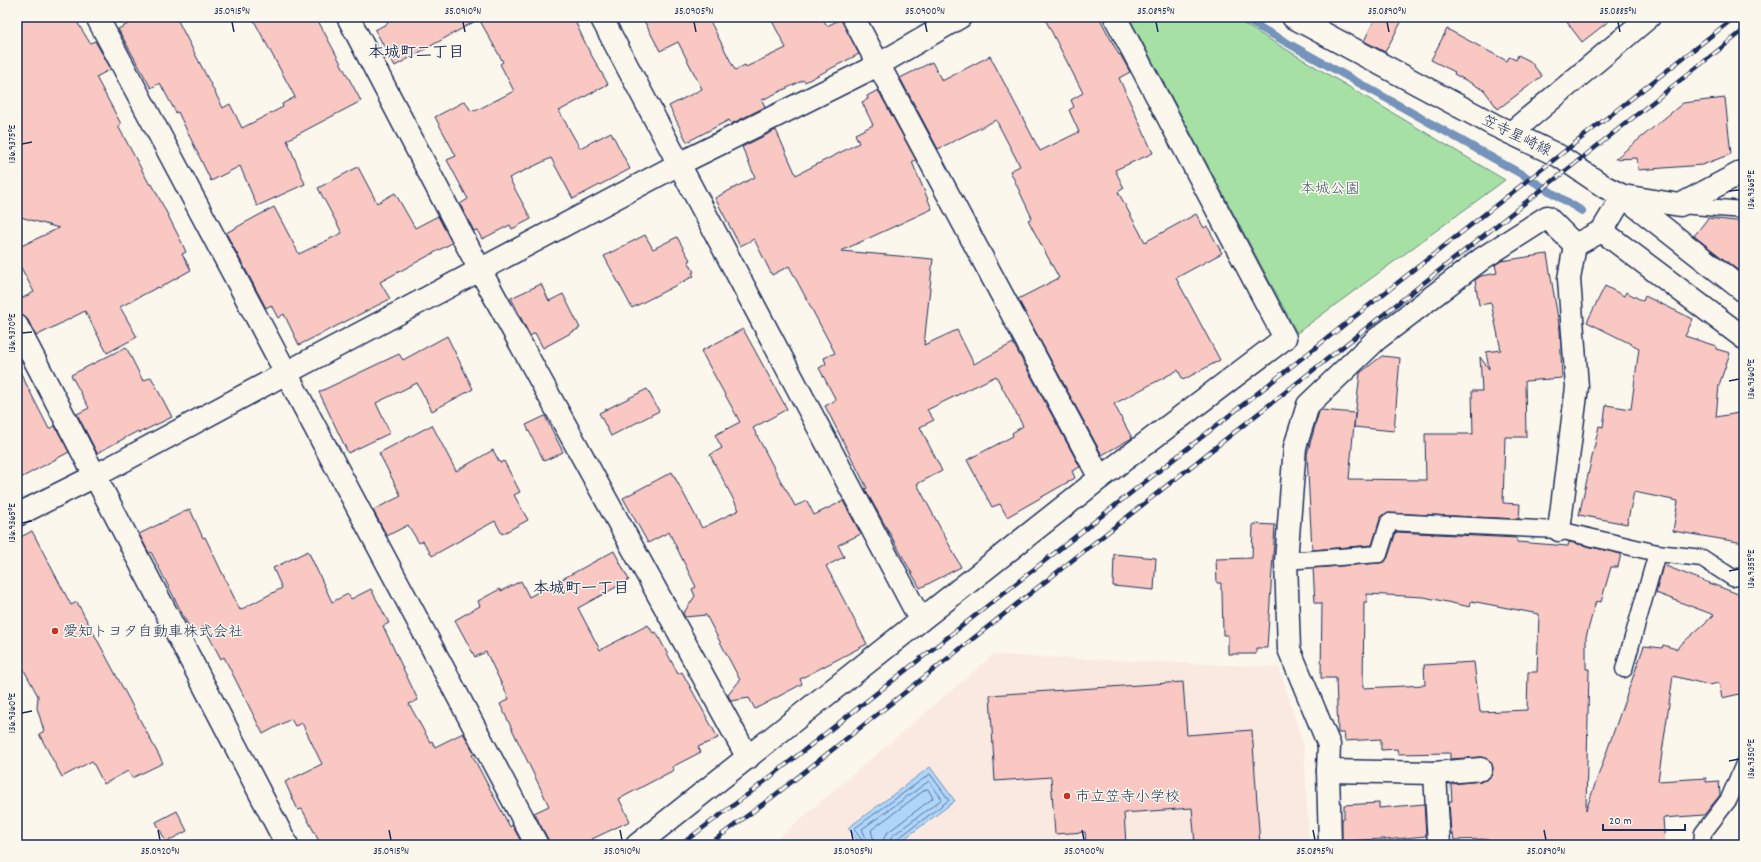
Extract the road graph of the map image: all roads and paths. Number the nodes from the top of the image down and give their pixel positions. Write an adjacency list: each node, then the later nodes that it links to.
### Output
1 (97, 17): 22 (street)
2 (348, 17): 18 (street)
3 (602, 17): 11 (street)
4 (853, 17): 9 (street)
5 (960, 17): 9 (street)
6 (1115, 17): 24 (street)
7 (1649, 17): 10 (street)
8 (1300, 19): 10 (street, 笠寺星崎線)
9 (878, 65): 11 (street); 24 (street)
10 (1511, 133): 13 (street, 笠寺星崎線)
11 (679, 164): 18 (street); 30 (street)
12 (1744, 171): 14 (street)
13 (1623, 196): 14 (street, 笠寺星崎線); 16 (street); 19 (street)
14 (1680, 205): 15 (lane)
15 (1744, 210)
16 (1602, 231): 17 (street); 21 (street)
17 (1575, 245): 26 (street); 28 (street)
18 (480, 270): 22 (street); 32 (street)
19 (1744, 291)
20 (17, 326): 23 (street)
21 (1744, 338)
22 (286, 373): 23 (street); 38 (street)
23 (95, 476): 25 (street); 37 (street)
24 (1100, 478): 30 (street)
25 (17, 515)
26 (1559, 530): 27 (lane); 28 (lane)
27 (1657, 552): 29 (lane); 31 (lane)
28 (1286, 561): 35 (street)
29 (1744, 576)
30 (920, 619): 32 (street)
31 (1624, 669)
32 (748, 758): 39 (street)
33 (1744, 764): 42 (lane)
34 (1481, 769): 36 (street)
35 (1328, 771): 36 (street); 40 (street)
36 (1435, 773): 41 (street)
37 (287, 845)
38 (537, 845)
39 (637, 845)
40 (1330, 845)
41 (1439, 845)
42 (1702, 845)

